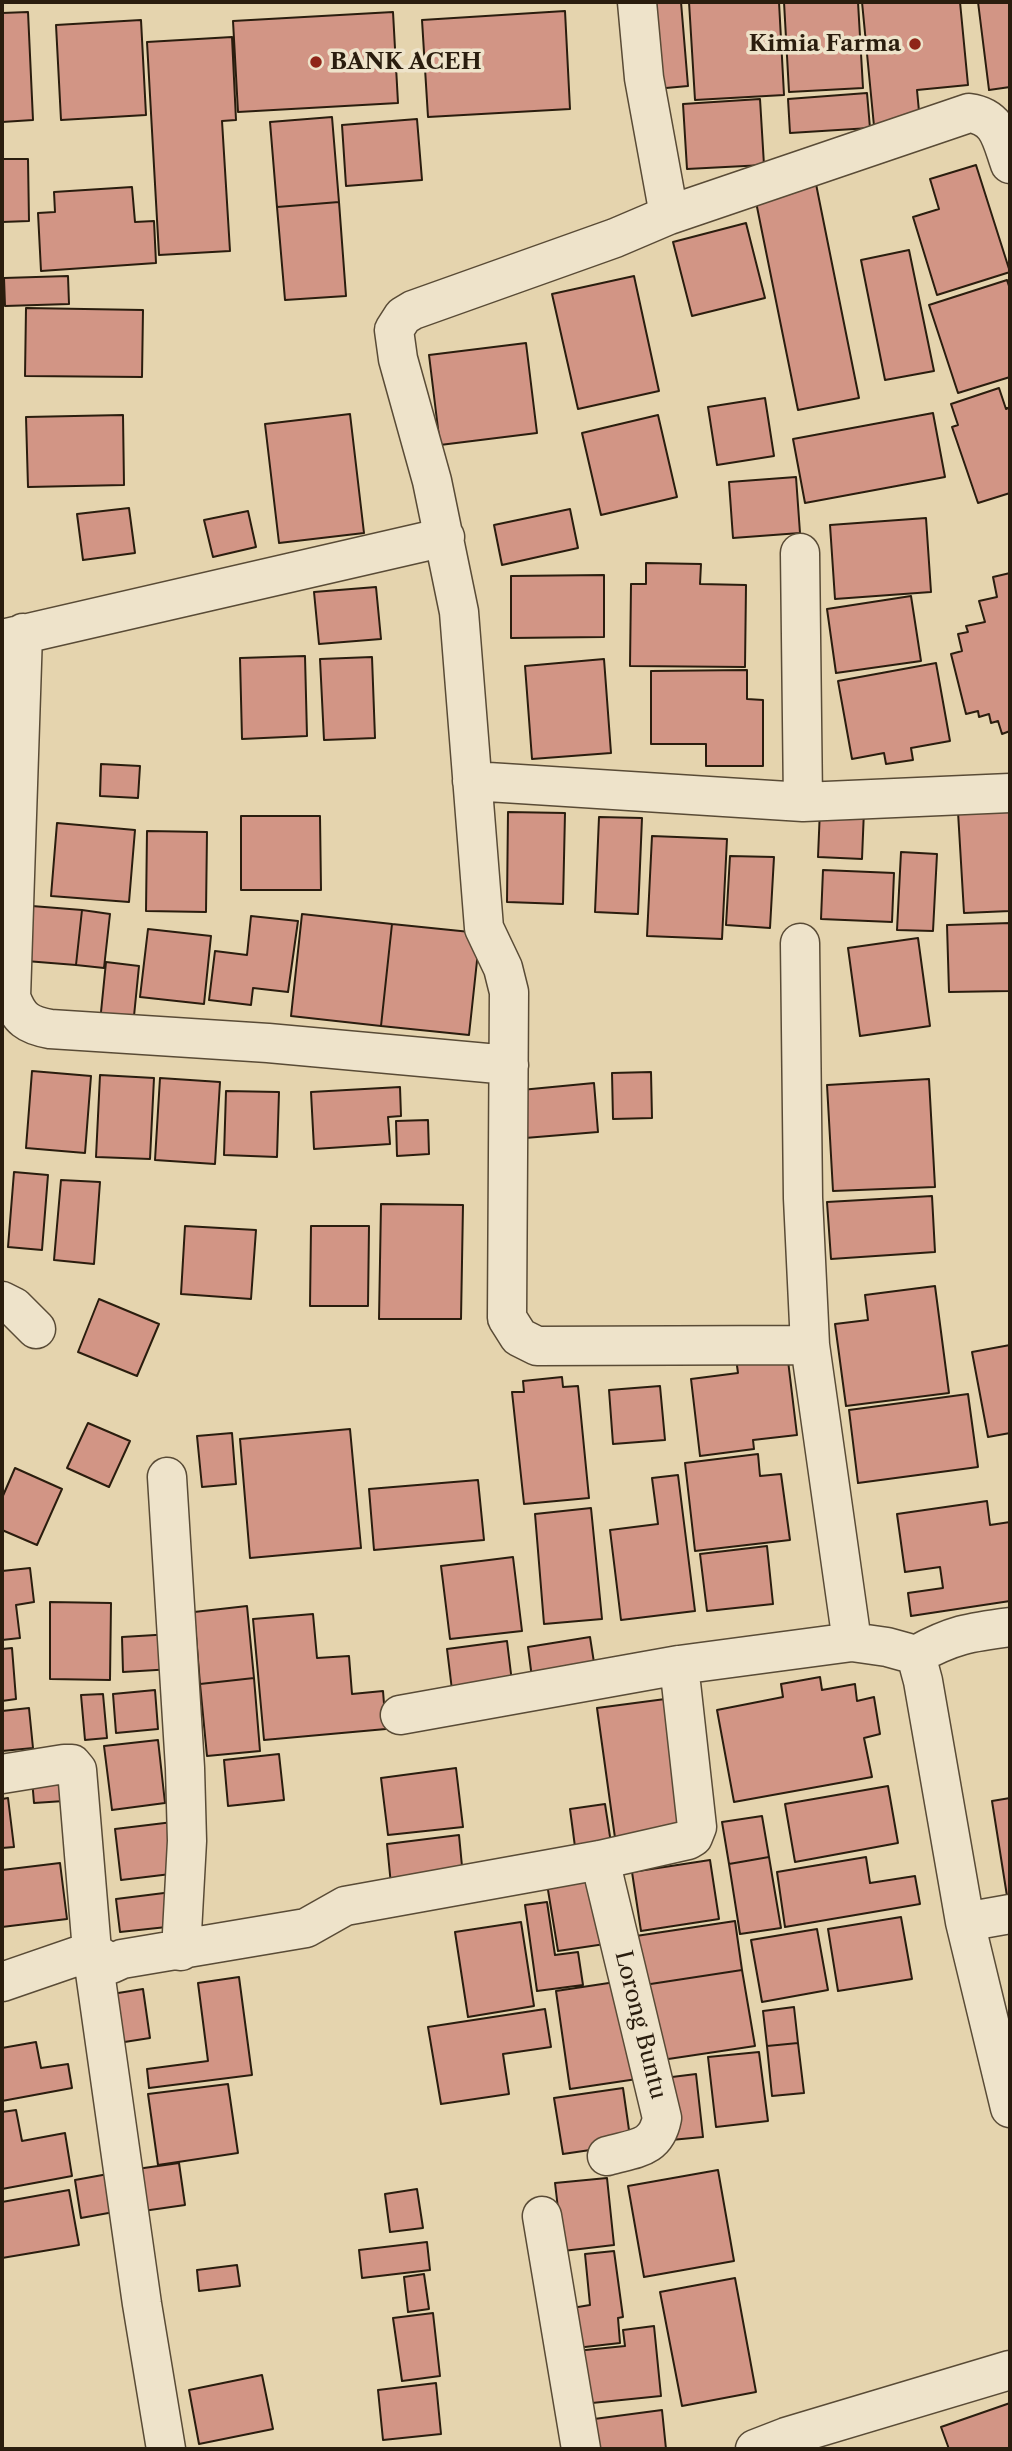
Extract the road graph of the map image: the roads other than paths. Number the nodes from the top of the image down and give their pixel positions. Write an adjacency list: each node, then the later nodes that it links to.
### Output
1 (637, 2): 3 (street)
2 (1010, 163): 3 (street)
3 (669, 215): 4 (street)
4 (445, 537): 6 (street); 7 (street)
5 (800, 553): 9 (street)
6 (12, 636): 11 (street)
7 (472, 781): 9 (street); 11 (street)
8 (1010, 793): 9 (street)
9 (803, 802)
10 (800, 943): 14 (street)
11 (509, 1065): 14 (street)
12 (2, 1301): 13 (street)
13 (36, 1329)
14 (810, 1345): 17 (street)
15 (167, 1477): 26 (street)
16 (1010, 1627): 18 (street)
17 (852, 1642): 18 (street); 19 (street)
18 (916, 1655): 24 (street)
19 (679, 1665): 20 (street); 22 (street)
20 (401, 1715)
21 (2, 1774): 25 (street)
22 (600, 1860): 26 (street); 29 (street, Lorong Buntu)
23 (1010, 1914): 24 (street)
24 (965, 1922): 28 (street)
25 (92, 1951): 26 (street); 27 (street); 32 (street)
26 (181, 1951)
27 (2, 1982)
28 (1010, 2108)
29 (607, 2155)
30 (542, 2216): 33 (street)
31 (1010, 2370): 34 (street)
32 (166, 2449)
33 (581, 2449)
34 (755, 2449)

